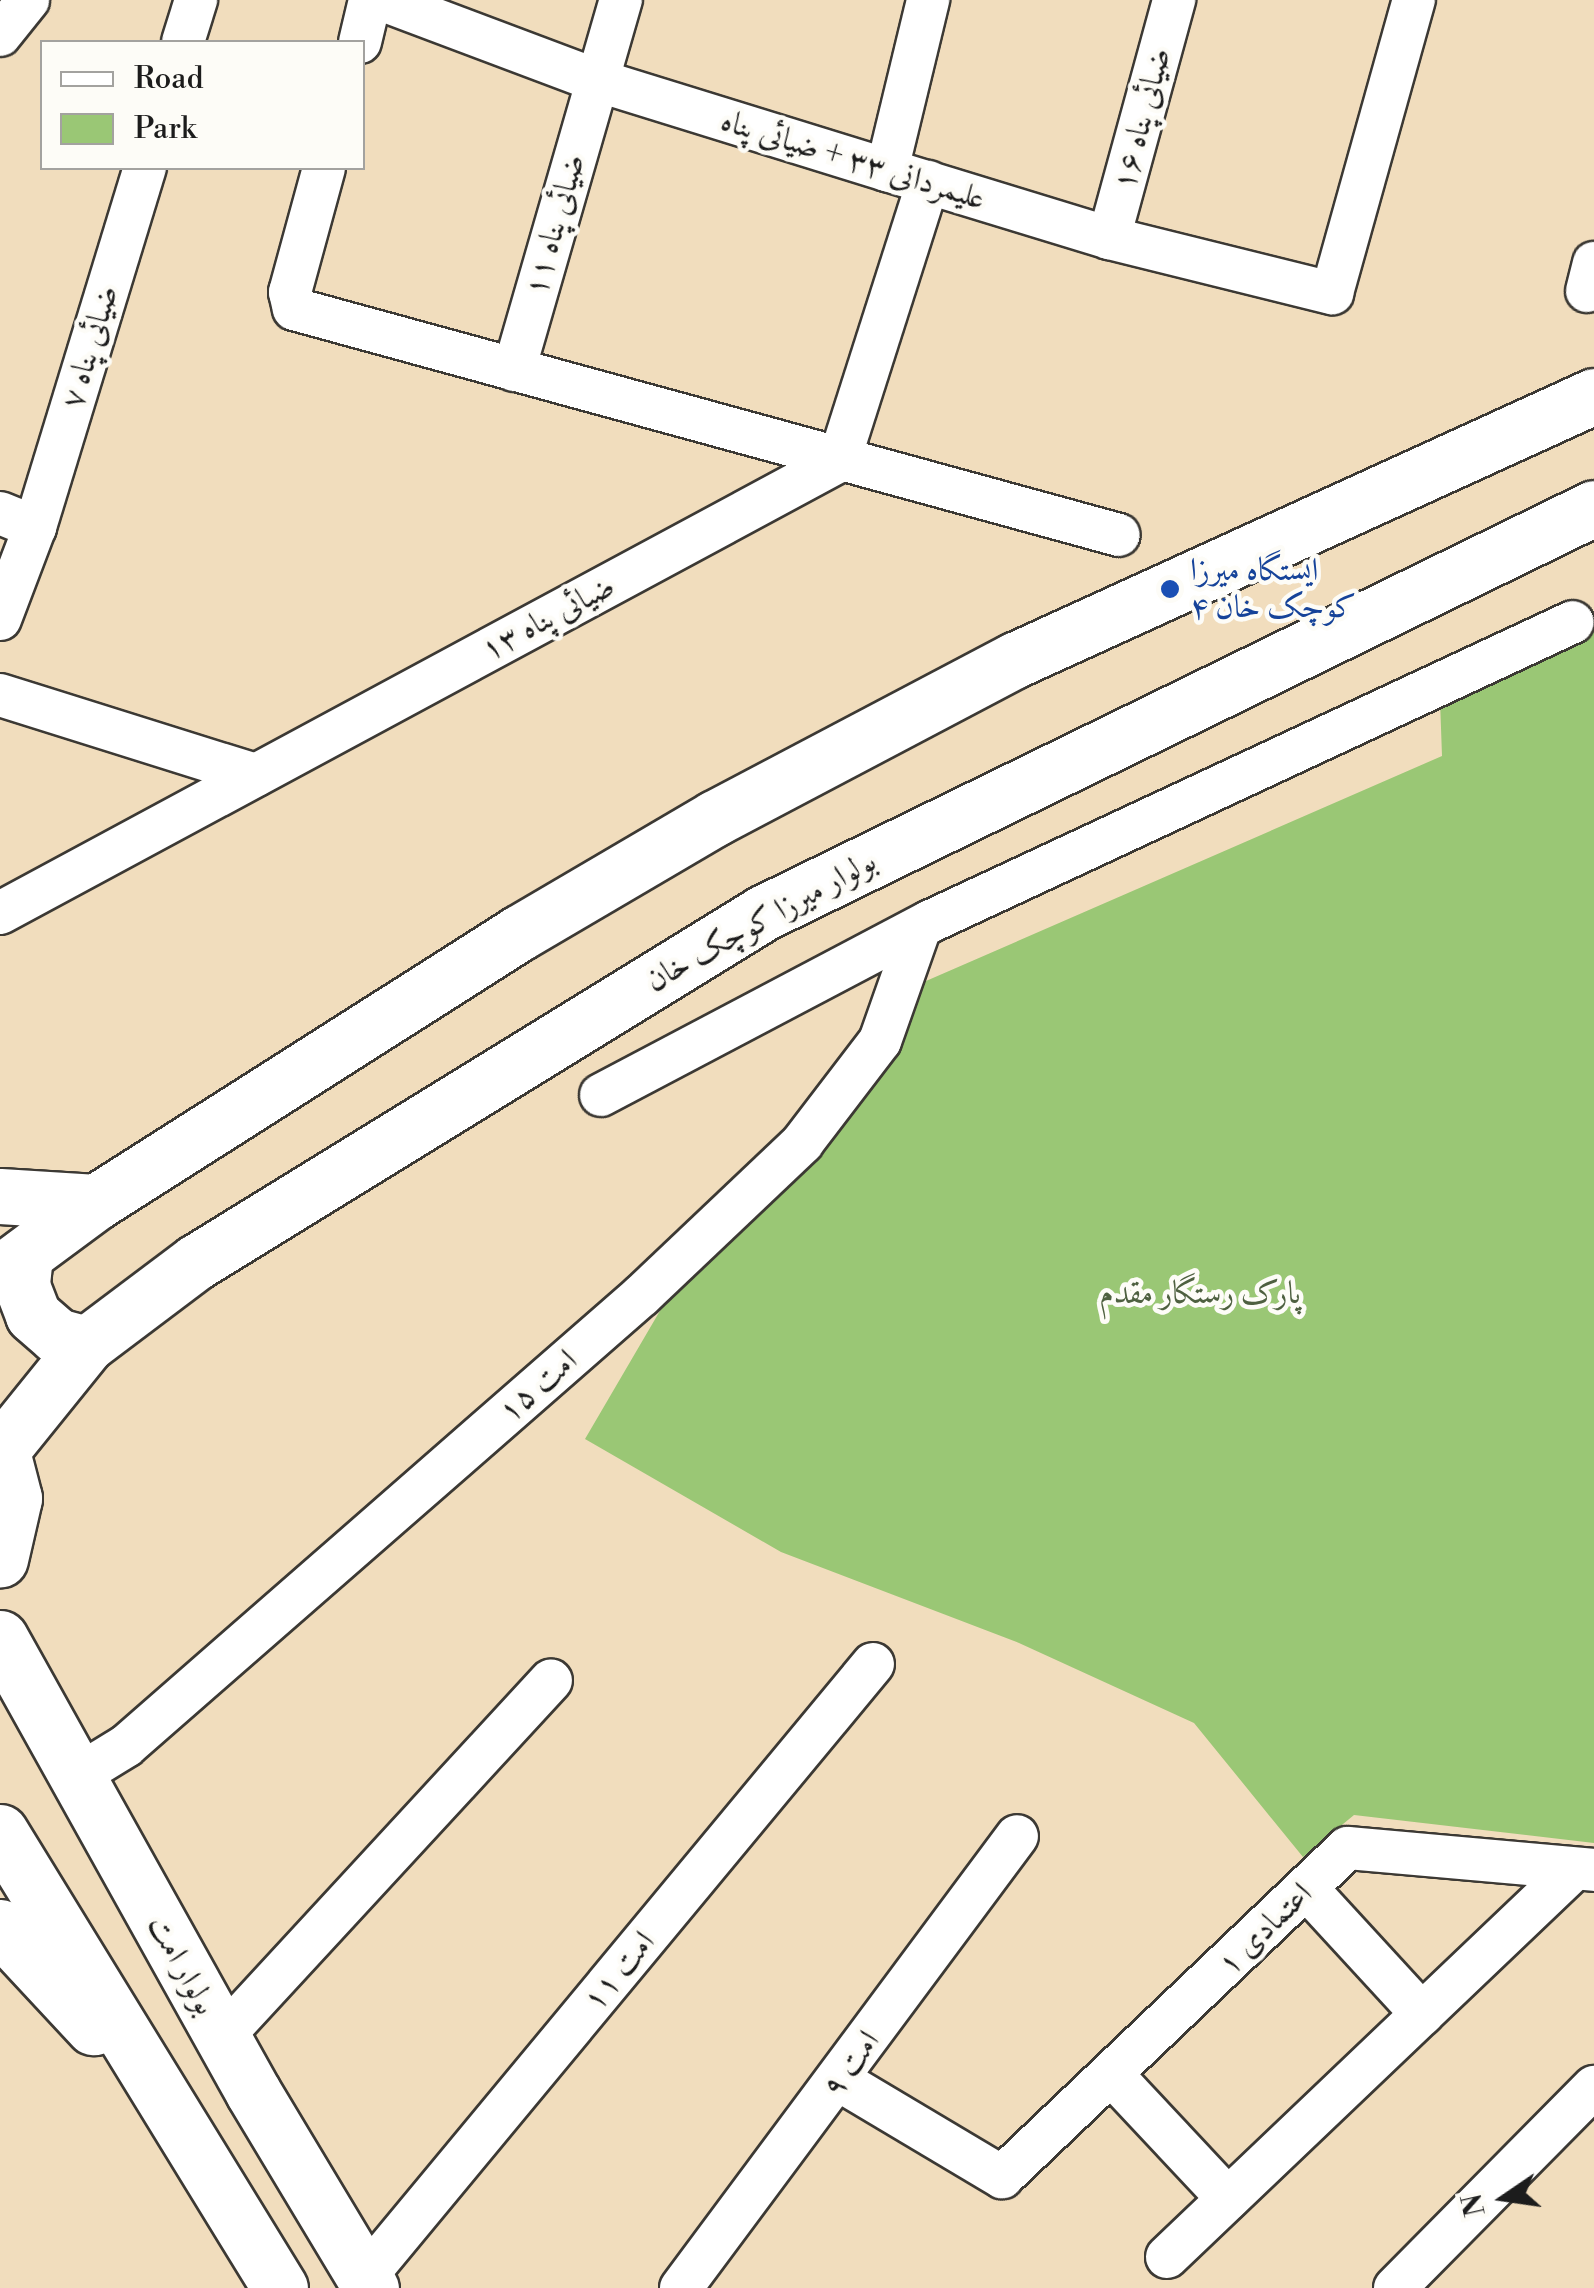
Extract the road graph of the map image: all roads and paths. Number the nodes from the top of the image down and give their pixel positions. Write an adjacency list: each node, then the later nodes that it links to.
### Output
1 (28, 0): 10 (street)
2 (196, 0): 11 (street)
3 (370, 0): 12 (street)
4 (382, 0): 9 (street, علیمردانی ۳۳ + ضیائی پناه)
5 (621, 0): 13 (street, ضیائی پناه ۱۱)
6 (928, 0): 16 (street)
7 (1174, 0): 18 (street, ضیائی پناه ۱۶)
8 (1414, 0): 18 (street, علیمردانی ۳۳ + ضیائی پناه)
9 (470, 16): 13 (street, علیمردانی ۳۳ + ضیائی پناه)
10 (0, 35)
11 (184, 40)
12 (360, 40)
13 (596, 80): 16 (street, علیمردانی ۳۳ + ضیائی پناه); 19 (street, ضیائی پناه ۱۱)
14 (143, 170): 23 (street, ضیائی پناه ۷)
15 (323, 170): 19 (street)
16 (887, 170): 17 (street, علیمردانی ۳۳ + ضیائی پناه)
17 (928, 182): 18 (street, علیمردانی ۳۳ + ضیائی پناه); 21 (street)
18 (1109, 238)
19 (514, 370): 21 (street)
20 (1594, 396): 33 (main road)
21 (839, 461): 24 (street); 28 (street, ضیائی پناه ۱۳)
22 (1594, 508): 35 (main road, بولوار میرزا کوچک خان)
23 (18, 520): 25 (street, ضیائی پناه ۷)
24 (1119, 535)
25 (0, 619)
26 (1573, 622): 30 (street)
27 (0, 696): 28 (street)
28 (256, 775): 29 (street, ضیائی پناه ۱۳)
29 (0, 913)
30 (919, 930): 31 (street); 41 (street, امت ۱۵)
31 (601, 1095)
32 (0, 1196): 33 (main road)
33 (96, 1202): 34 (main road)
34 (13, 1264): 35 (main road)
35 (87, 1344): 36 (main road, بولوار میرزا کوچک خان)
36 (1, 1446): 37 (main road)
37 (0, 1560)
38 (0, 1638): 41 (main road, بولوار امت)
39 (873, 1664): 55 (street, امت ۱۱)
40 (551, 1680): 48 (street)
41 (76, 1776): 48 (main road, بولوار امت)
42 (0, 1832): 52 (main road)
43 (1016, 1836): 50 (street, امت ۹)
44 (1584, 1869): 45 (street, اعتمادی ۱); 47 (street)
45 (1307, 1889): 47 (street); 49 (street, اعتمادی ۱)
46 (0, 1927): 52 (main road)
47 (1422, 2014): 53 (street)
48 (222, 2036): 55 (main road, بولوار امت)
49 (1113, 2076): 50 (street, اعتمادی ۱); 53 (street)
50 (839, 2080): 57 (street, امت ۹)
51 (1594, 2087): 58 (street)
52 (179, 2120): 56 (main road)
53 (1228, 2200): 54 (street)
54 (1167, 2258)
55 (368, 2283)
56 (280, 2288)
57 (680, 2288)
58 (1395, 2288)

